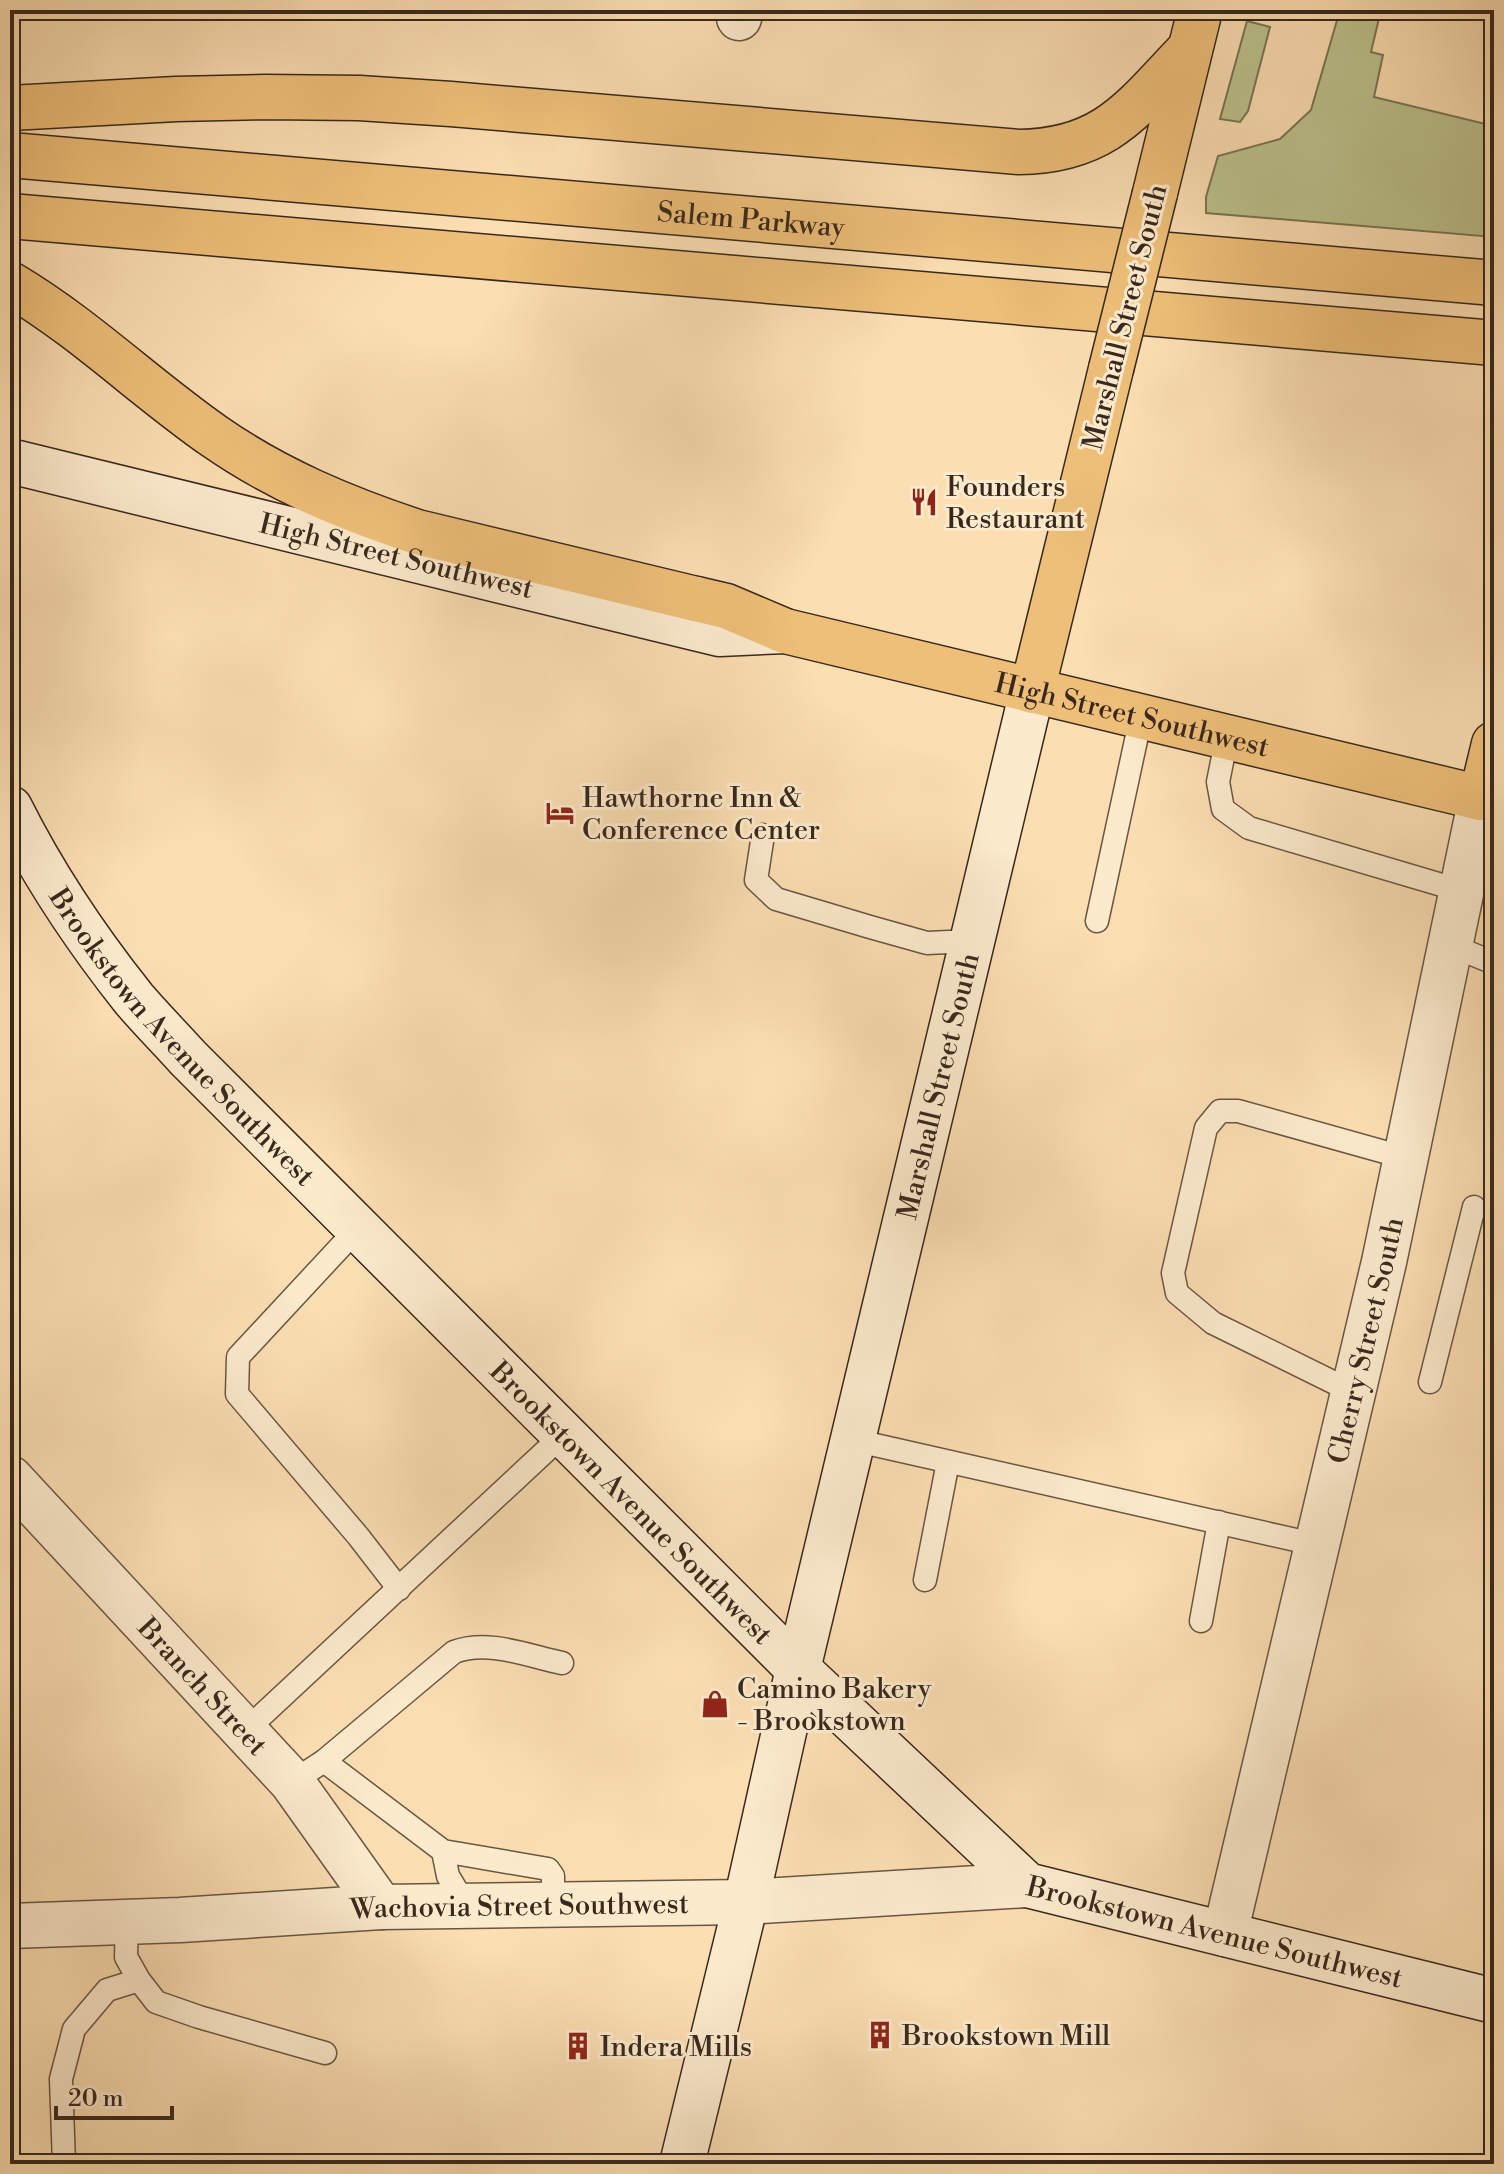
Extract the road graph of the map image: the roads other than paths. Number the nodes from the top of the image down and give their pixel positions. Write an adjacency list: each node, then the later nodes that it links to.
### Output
1 (1195, 29): 2 (main road); 10 (main road, Marshall Street South, bridge)
2 (10, 108)
3 (10, 155): 5 (main road, Salem Parkway)
4 (10, 216): 7 (main road)
5 (1494, 283)
6 (10, 284): 9 (main road, High Street Southwest)
7 (1494, 343)
8 (10, 461): 9 (street, High Street Southwest)
9 (785, 631): 10 (main road, High Street Southwest)
10 (1032, 691): 11 (main road, High Street Southwest); 19 (street, Marshall Street South)
11 (1141, 717): 12 (main road, High Street Southwest); 18 (lane)
12 (1227, 737): 14 (main road, High Street Southwest); 17 (lane)
13 (1494, 744): 14 (main road, Cherry Street South)
14 (1481, 798): 17 (street, Cherry Street South)
15 (763, 835): 19 (lane)
16 (16, 837): 24 (street, Brookstown Avenue Southwest)
17 (1462, 891): 20 (street, Cherry Street South)
18 (1097, 921)
19 (972, 941): 28 (street, Marshall Street South)
20 (1450, 945): 21 (lane); 22 (street, Cherry Street South)
21 (1494, 963)
22 (1406, 1158): 26 (street, Cherry Street South); 26 (lane)
23 (1474, 1207): 25 (lane)
24 (358, 1228): 27 (street, Brookstown Avenue Southwest); 34 (lane)
25 (1430, 1382)
26 (1353, 1392): 32 (street, Cherry Street South)
27 (564, 1434): 34 (lane); 37 (street, Brookstown Avenue Southwest)
28 (853, 1440): 29 (lane); 37 (street, Marshall Street South)
29 (948, 1462): 31 (lane); 33 (lane)
30 (10, 1478): 38 (street, Branch Street)
31 (1219, 1522): 32 (lane); 35 (lane)
32 (1318, 1545): 48 (street, Cherry Street South)
33 (925, 1580)
34 (399, 1589): 38 (lane)
35 (1201, 1621)
36 (562, 1663): 39 (lane)
37 (798, 1669): 41 (street, Brookstown Avenue Southwest); 42 (street, Marshall Street South)
38 (245, 1731): 39 (street, Branch Street)
39 (308, 1771): 40 (lane); 45 (street, Branch Street)
40 (443, 1851): 43 (lane); 44 (lane)
41 (1027, 1885): 42 (street, Wachovia Street Southwest); 48 (street, Brookstown Avenue Southwest)
42 (746, 1902): 43 (street, Wachovia Street Southwest); 53 (street, Marshall Street South)
43 (553, 1905): 44 (street, Wachovia Street Southwest)
44 (466, 1906): 45 (street, Wachovia Street Southwest)
45 (381, 1907): 46 (street, Wachovia Street Southwest)
46 (127, 1922): 47 (street, Wachovia Street Southwest); 49 (lane)
47 (10, 1926)
48 (1225, 1934): 50 (street, Brookstown Avenue Southwest)
49 (139, 1980): 51 (lane); 52 (lane)
50 (1494, 2001)
51 (325, 2053)
52 (64, 2164)
53 (682, 2164)

